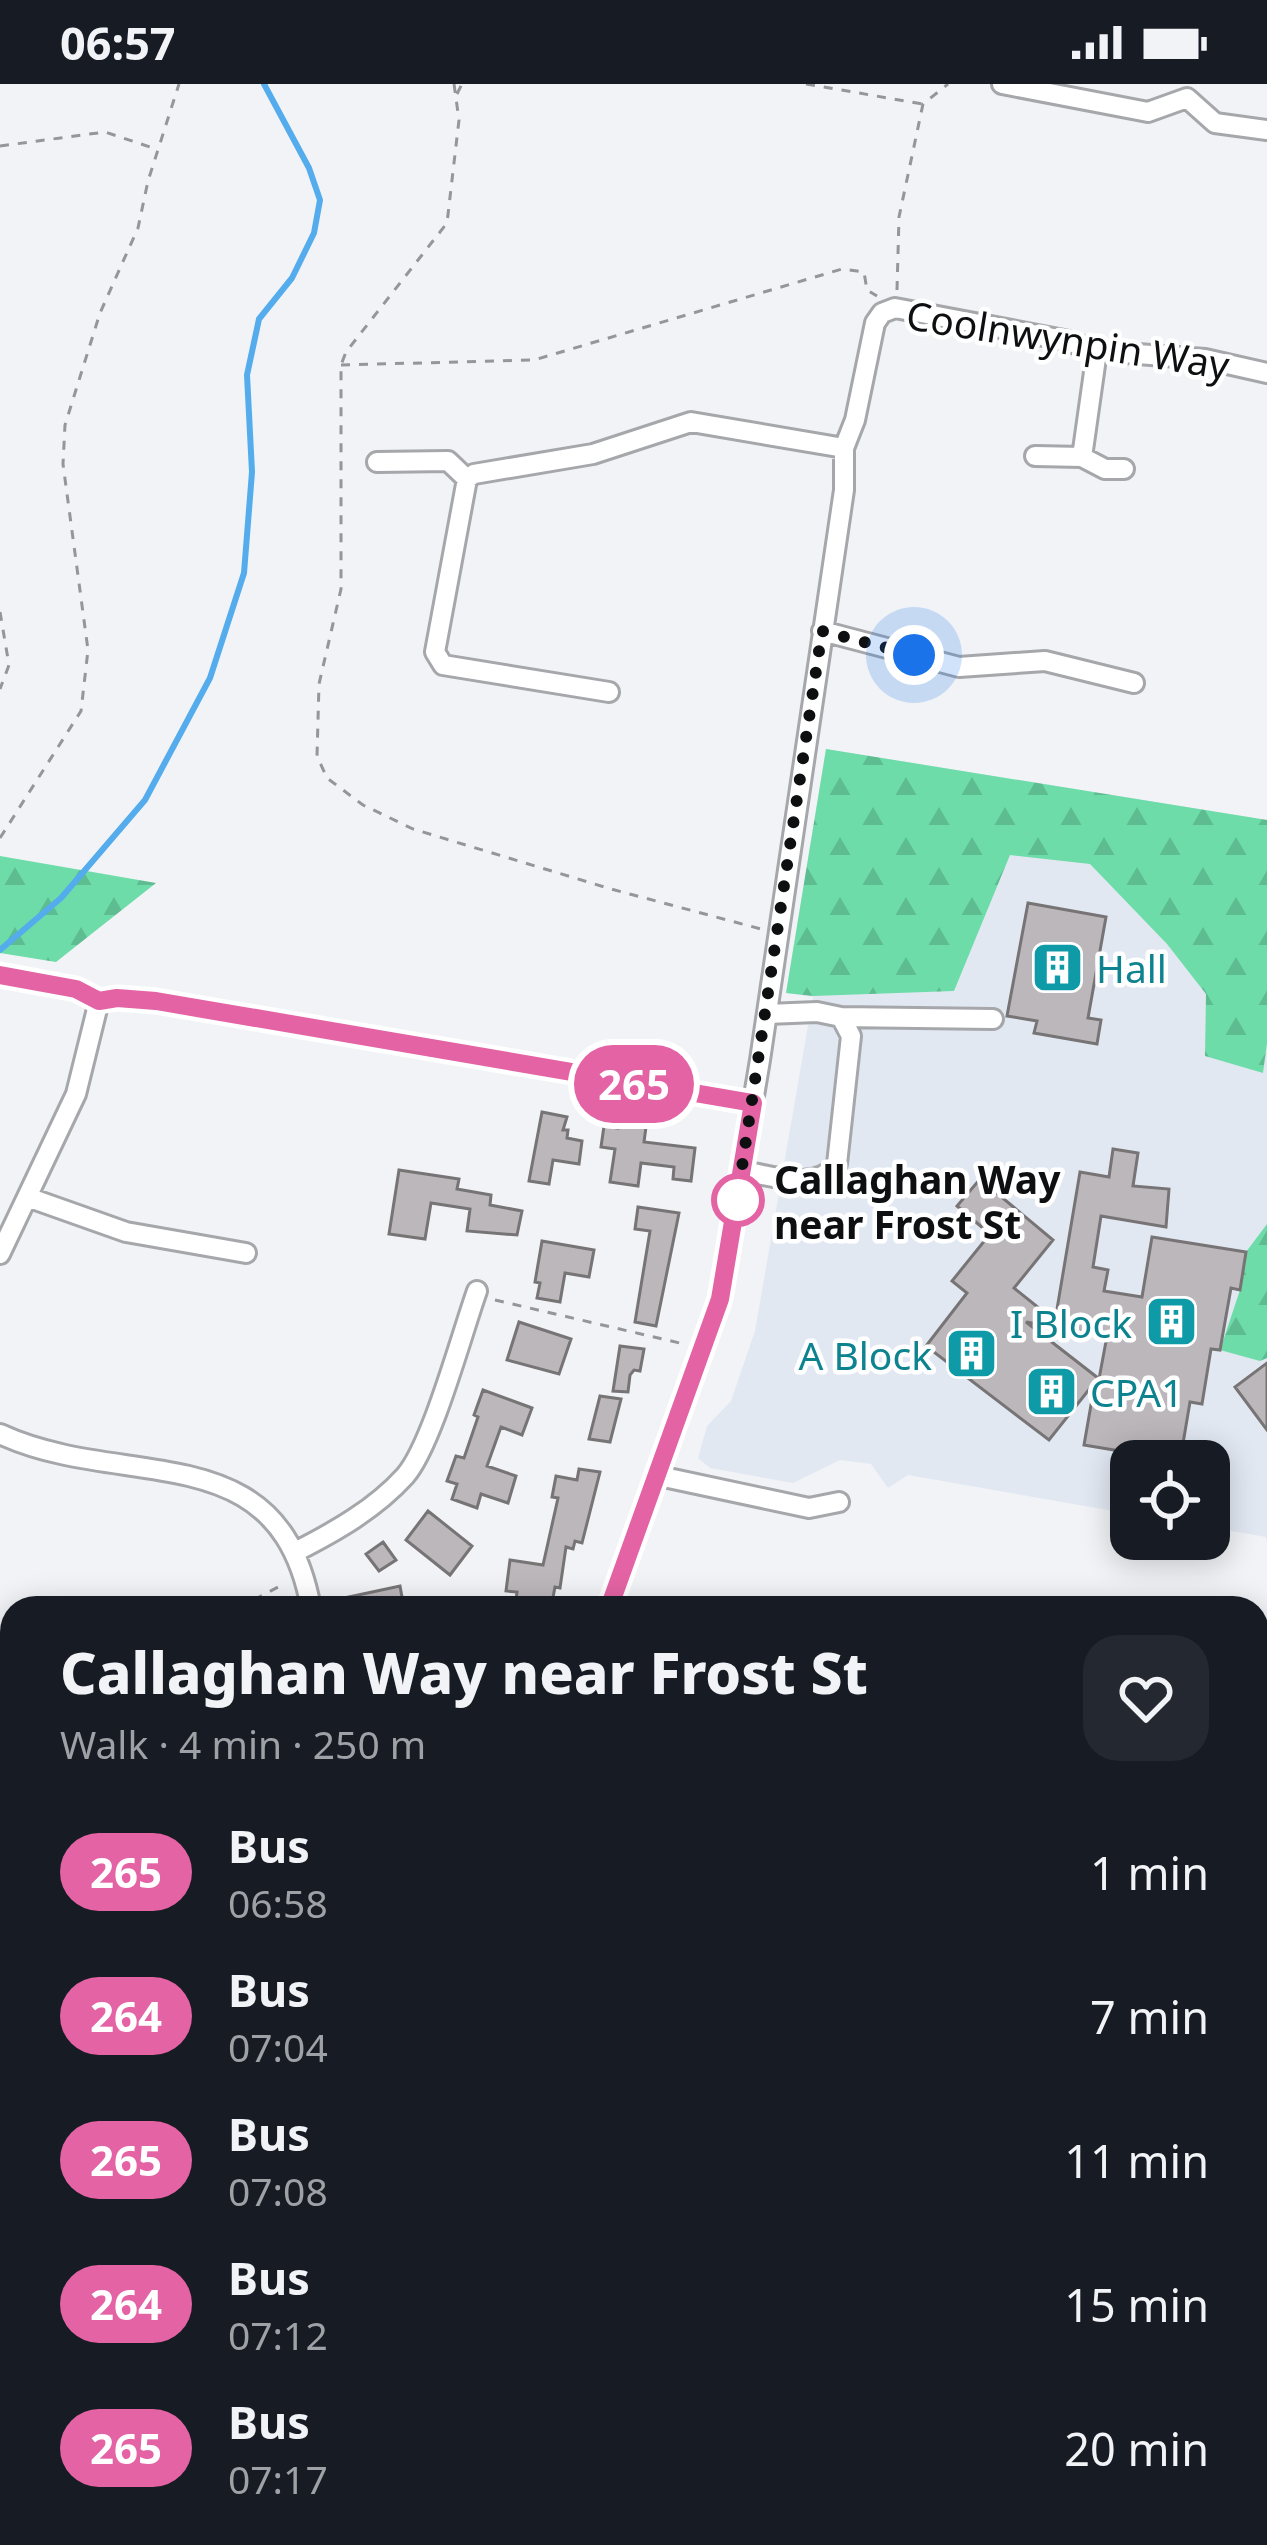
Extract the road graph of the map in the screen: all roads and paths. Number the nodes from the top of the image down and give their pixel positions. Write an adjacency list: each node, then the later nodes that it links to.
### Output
1 (178, 84): 11 (path)
2 (462, 84): 7 (path)
3 (806, 84): 8 (path)
4 (948, 84): 8 (path)
5 (1002, 84): 6 (street)
6 (1188, 91): 9 (street)
7 (456, 96)
8 (923, 104): 12 (path)
9 (1267, 130)
10 (0, 146): 11 (path)
11 (157, 149): 27 (path)
12 (895, 308): 13 (street, Coolnwynpin Way); 14 (path); 16 (street, Coolnwynpin Way)
13 (1097, 351): 15 (street, Coolnwynpin Way); 18 (street)
14 (341, 365)
15 (1267, 373)
16 (844, 448): 21 (street); 23 (street, Coolnwynpin Way)
17 (1035, 456): 18 (street)
18 (1082, 457): 20 (street)
19 (377, 462): 21 (street)
20 (1124, 469)
21 (467, 479): 26 (street)
22 (0, 612): 25 (path)
23 (822, 631): 24 (street); 30 (street, Coolnwynpin Way)
24 (1133, 683)
25 (0, 689)
26 (609, 692)
27 (0, 838)
28 (6, 976): 29 (street)
29 (99, 1001): 33 (street); 35 (street)
30 (767, 1015): 31 (street); 33 (street, Coolnwynpin Way)
31 (841, 1017): 32 (street); 34 (street)
32 (993, 1019)
33 (753, 1103): 34 (street, Coolnwynpin Way)
34 (743, 1171): 39 (street, Coolnwynpin Way)
35 (30, 1198): 36 (street); 37 (street)
36 (246, 1253)
37 (0, 1254)
38 (477, 1292): 39 (path); 43 (street)
39 (704, 1349): 41 (street, Coolnwynpin Way)
40 (0, 1434): 43 (street)
41 (659, 1476): 42 (street); 47 (street, Coolnwynpin Way)
42 (839, 1502)
43 (297, 1551): 44 (street)
44 (304, 1573): 45 (path); 46 (street)
45 (261, 1596)
46 (309, 1596)
47 (614, 1596)

